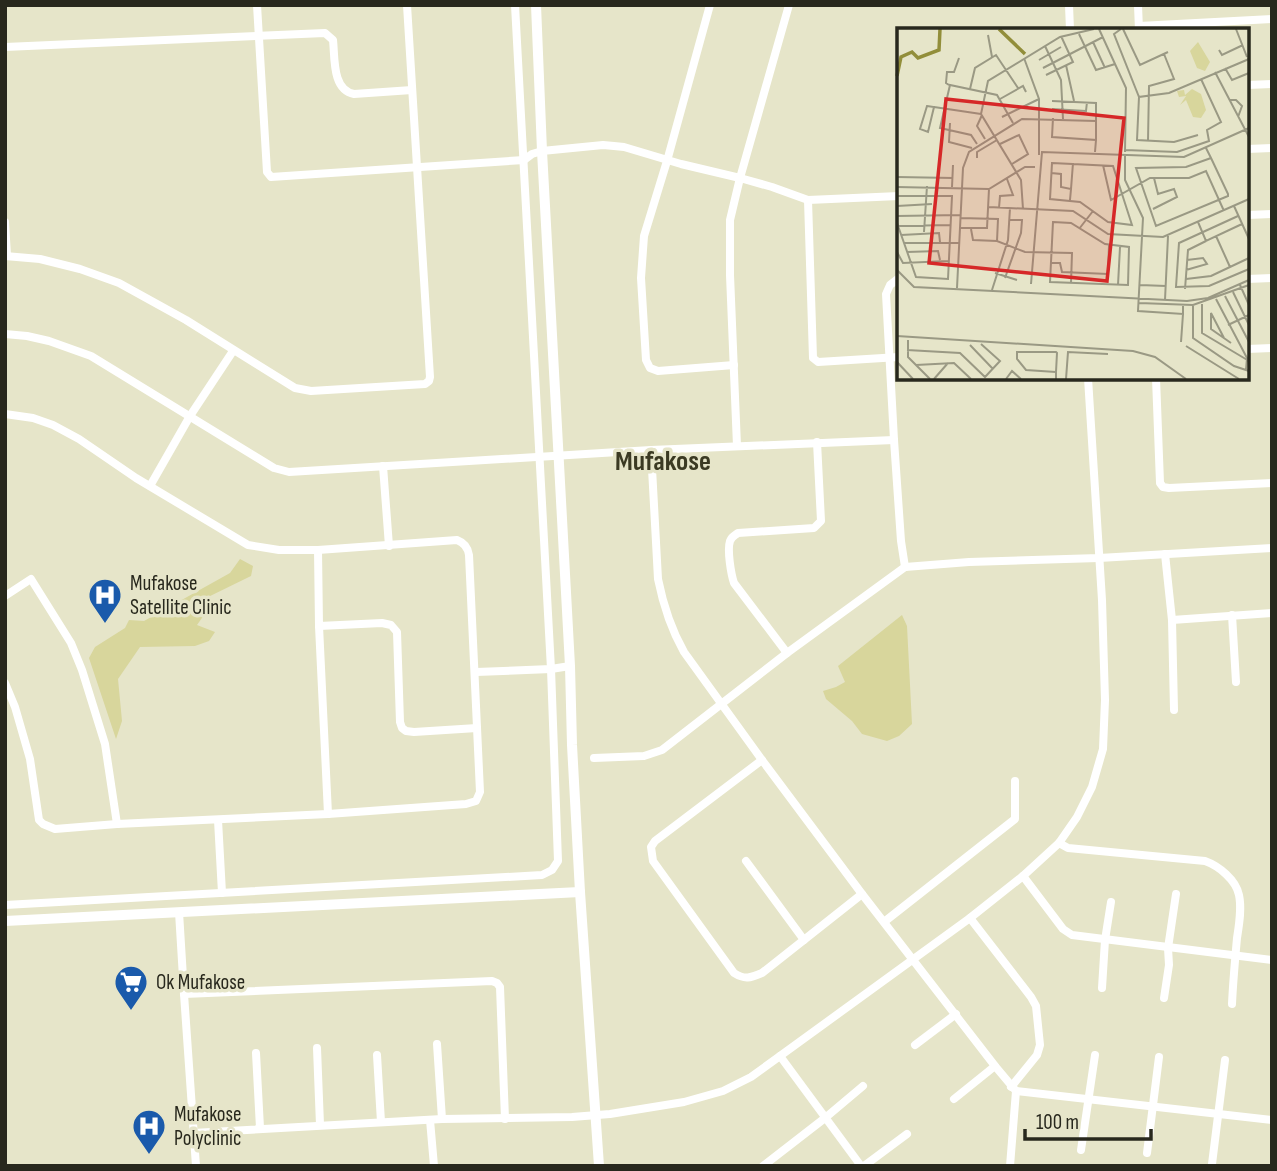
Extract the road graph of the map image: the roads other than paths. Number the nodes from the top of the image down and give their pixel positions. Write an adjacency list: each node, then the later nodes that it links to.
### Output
1 (257, 5): 13 (street)
2 (407, 5): 17 (street)
3 (515, 5): 21 (street)
4 (536, 5): 20 (street)
5 (710, 5): 22 (street)
6 (789, 5): 24 (street)
7 (1069, 5): 11 (street)
8 (1138, 5): 12 (street)
9 (1272, 19): 10 (street)
10 (1202, 26): 12 (street)
11 (1070, 28)
12 (1139, 28)
13 (260, 36): 14 (street); 17 (street); 23 (street)
14 (5, 47)
15 (1272, 84): 16 (street)
16 (1249, 85)
17 (412, 90): 23 (street)
18 (1272, 148): 19 (street)
19 (1249, 149)
20 (542, 151): 21 (street); 22 (street); 48 (street)
21 (524, 160): 23 (street); 49 (street)
22 (667, 160): 24 (street); 39 (street)
23 (418, 167): 37 (street)
24 (740, 178): 26 (street); 39 (street)
25 (897, 196): 26 (street)
26 (808, 200): 38 (street)
27 (1249, 215): 28 (street)
28 (1272, 215)
29 (5, 222): 30 (street)
30 (6, 256): 37 (street)
31 (1272, 278): 32 (street)
32 (1249, 279)
33 (897, 280): 38 (street)
34 (5, 334): 43 (street)
35 (1272, 348): 36 (street)
36 (1249, 349)
37 (233, 351): 43 (street)
38 (894, 357): 44 (street)
39 (734, 365): 46 (street)
40 (1088, 380): 57 (street)
41 (1156, 380): 51 (street)
42 (5, 414): 52 (street)
43 (190, 416): 50 (street); 52 (street)
44 (894, 440): 45 (street); 58 (street)
45 (817, 442): 46 (street); 64 (street)
46 (737, 446): 47 (street)
47 (651, 450): 48 (street); 70 (street)
48 (558, 456): 49 (street); 65 (street)
49 (541, 457): 50 (street); 66 (street)
50 (383, 466): 53 (street)
51 (1272, 484)
52 (150, 486): 55 (street)
53 (389, 546): 55 (street); 67 (street)
54 (1272, 548): 56 (street)
55 (318, 550): 63 (street)
56 (1165, 554): 57 (street); 62 (street)
57 (1099, 558): 58 (street); 79 (street)
58 (905, 567): 64 (street)
59 (5, 596): 78 (street)
60 (1272, 613): 61 (street)
61 (1232, 615): 62 (street); 68 (street)
62 (1171, 620): 71 (street)
63 (319, 626): 72 (street); 76 (street)
64 (787, 653): 70 (street)
65 (570, 666): 66 (street); 82 (street)
66 (551, 669): 67 (street); 83 (street)
67 (476, 672): 72 (street)
68 (1236, 682)
69 (5, 683): 78 (street)
70 (722, 704): 73 (street); 74 (street)
71 (1174, 710)
72 (477, 728): 76 (street)
73 (594, 758)
74 (762, 760): 84 (street); 92 (street)
75 (1014, 781): 91 (street)
76 (328, 814): 77 (street)
77 (218, 820): 78 (street); 83 (street)
78 (117, 824)
79 (1059, 843): 81 (street); 95 (street)
80 (746, 861): 92 (street)
81 (1023, 876): 89 (street); 93 (street)
82 (580, 892): 88 (street); 119 (street)
83 (222, 893): 87 (street)
84 (862, 894): 91 (street); 92 (street)
85 (1176, 894): 94 (street)
86 (1111, 902): 93 (street)
87 (5, 905)
88 (179, 912): 90 (street); 99 (street)
89 (970, 918): 96 (street); 114 (street)
90 (5, 921)
91 (884, 922): 96 (street)
92 (804, 940)
93 (1105, 940): 94 (street); 98 (street)
94 (1168, 948): 95 (street); 100 (street)
95 (1236, 955): 97 (street); 101 (street)
96 (912, 959): 102 (street); 109 (street)
97 (1272, 960)
98 (1102, 988)
99 (184, 994): 122 (street); 128 (street)
100 (1164, 998)
101 (1231, 1004)
102 (956, 1014): 104 (street); 112 (street)
103 (437, 1044): 121 (street)
104 (915, 1045)
105 (317, 1048): 126 (street)
106 (256, 1053): 127 (street)
107 (377, 1055): 125 (street)
108 (1095, 1055): 116 (street)
109 (780, 1056): 119 (street); 120 (street)
110 (1159, 1057): 117 (street)
111 (1225, 1060): 118 (street)
112 (995, 1066): 114 (street); 115 (street)
113 (863, 1086): 120 (street)
114 (1014, 1089): 116 (street); 138 (street)
115 (954, 1099)
116 (1088, 1100): 117 (street); 130 (street)
117 (1153, 1107): 118 (street); 131 (street)
118 (1218, 1113): 124 (street); 132 (street)
119 (595, 1115): 122 (street); 135 (street)
120 (825, 1118): 136 (street); 137 (street)
121 (442, 1119): 122 (street); 123 (street)
122 (505, 1119)
123 (430, 1120): 125 (street); 134 (street)
124 (1272, 1121)
125 (381, 1122): 126 (street)
126 (320, 1125): 127 (street)
127 (260, 1128): 128 (street)
128 (193, 1133): 133 (street)
129 (907, 1133): 137 (street)
130 (1081, 1150)
131 (1147, 1153)
132 (1212, 1164)
133 (196, 1166)
134 (434, 1166)
135 (599, 1166)
136 (763, 1166)
137 (862, 1166)
138 (1010, 1166)

